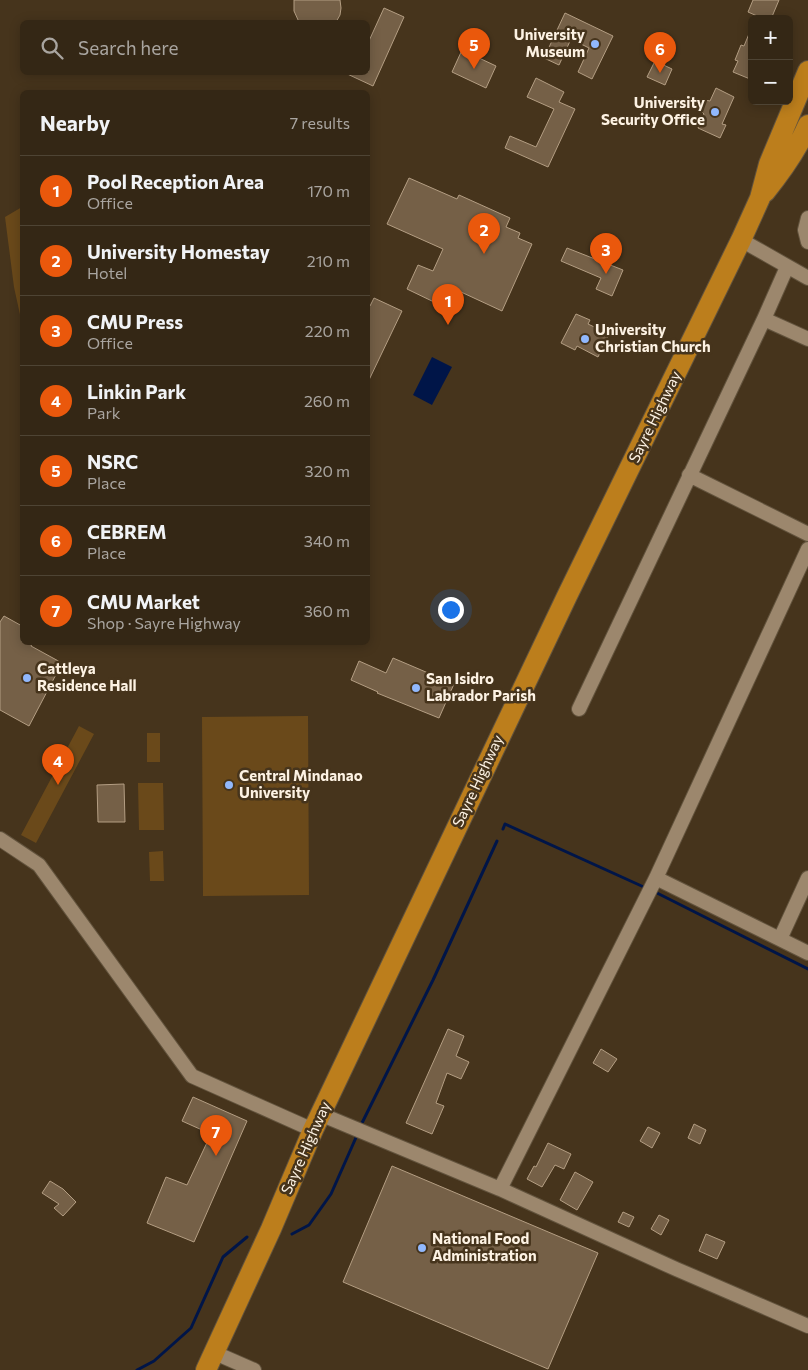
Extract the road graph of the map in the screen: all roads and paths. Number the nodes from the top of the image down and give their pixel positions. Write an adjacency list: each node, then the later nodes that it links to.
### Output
1 (808, 71): 2 (highway, Sayre Highway)
2 (786, 122): 3 (highway); 4 (highway, Sayre Highway)
3 (807, 128): 4 (highway, Sayre Highway)
4 (760, 198): 6 (highway, Sayre Highway)
5 (808, 218): 7 (street)
6 (741, 240): 8 (street); 21 (highway, Sayre Highway)
7 (808, 242)
8 (787, 267): 9 (street); 10 (street)
9 (808, 278)
10 (764, 319): 11 (street); 12 (street)
11 (808, 339)
12 (689, 475): 13 (street); 15 (street)
13 (808, 534)
14 (808, 549): 17 (street)
15 (579, 709)
16 (0, 839): 21 (street)
17 (656, 878): 19 (street); 22 (street)
18 (808, 878): 19 (street)
19 (780, 939): 20 (street)
20 (808, 953)
21 (316, 1122): 22 (street); 24 (highway, Sayre Highway)
22 (500, 1189): 23 (street)
23 (808, 1326)
24 (211, 1361): 25 (street)
25 (254, 1370)

